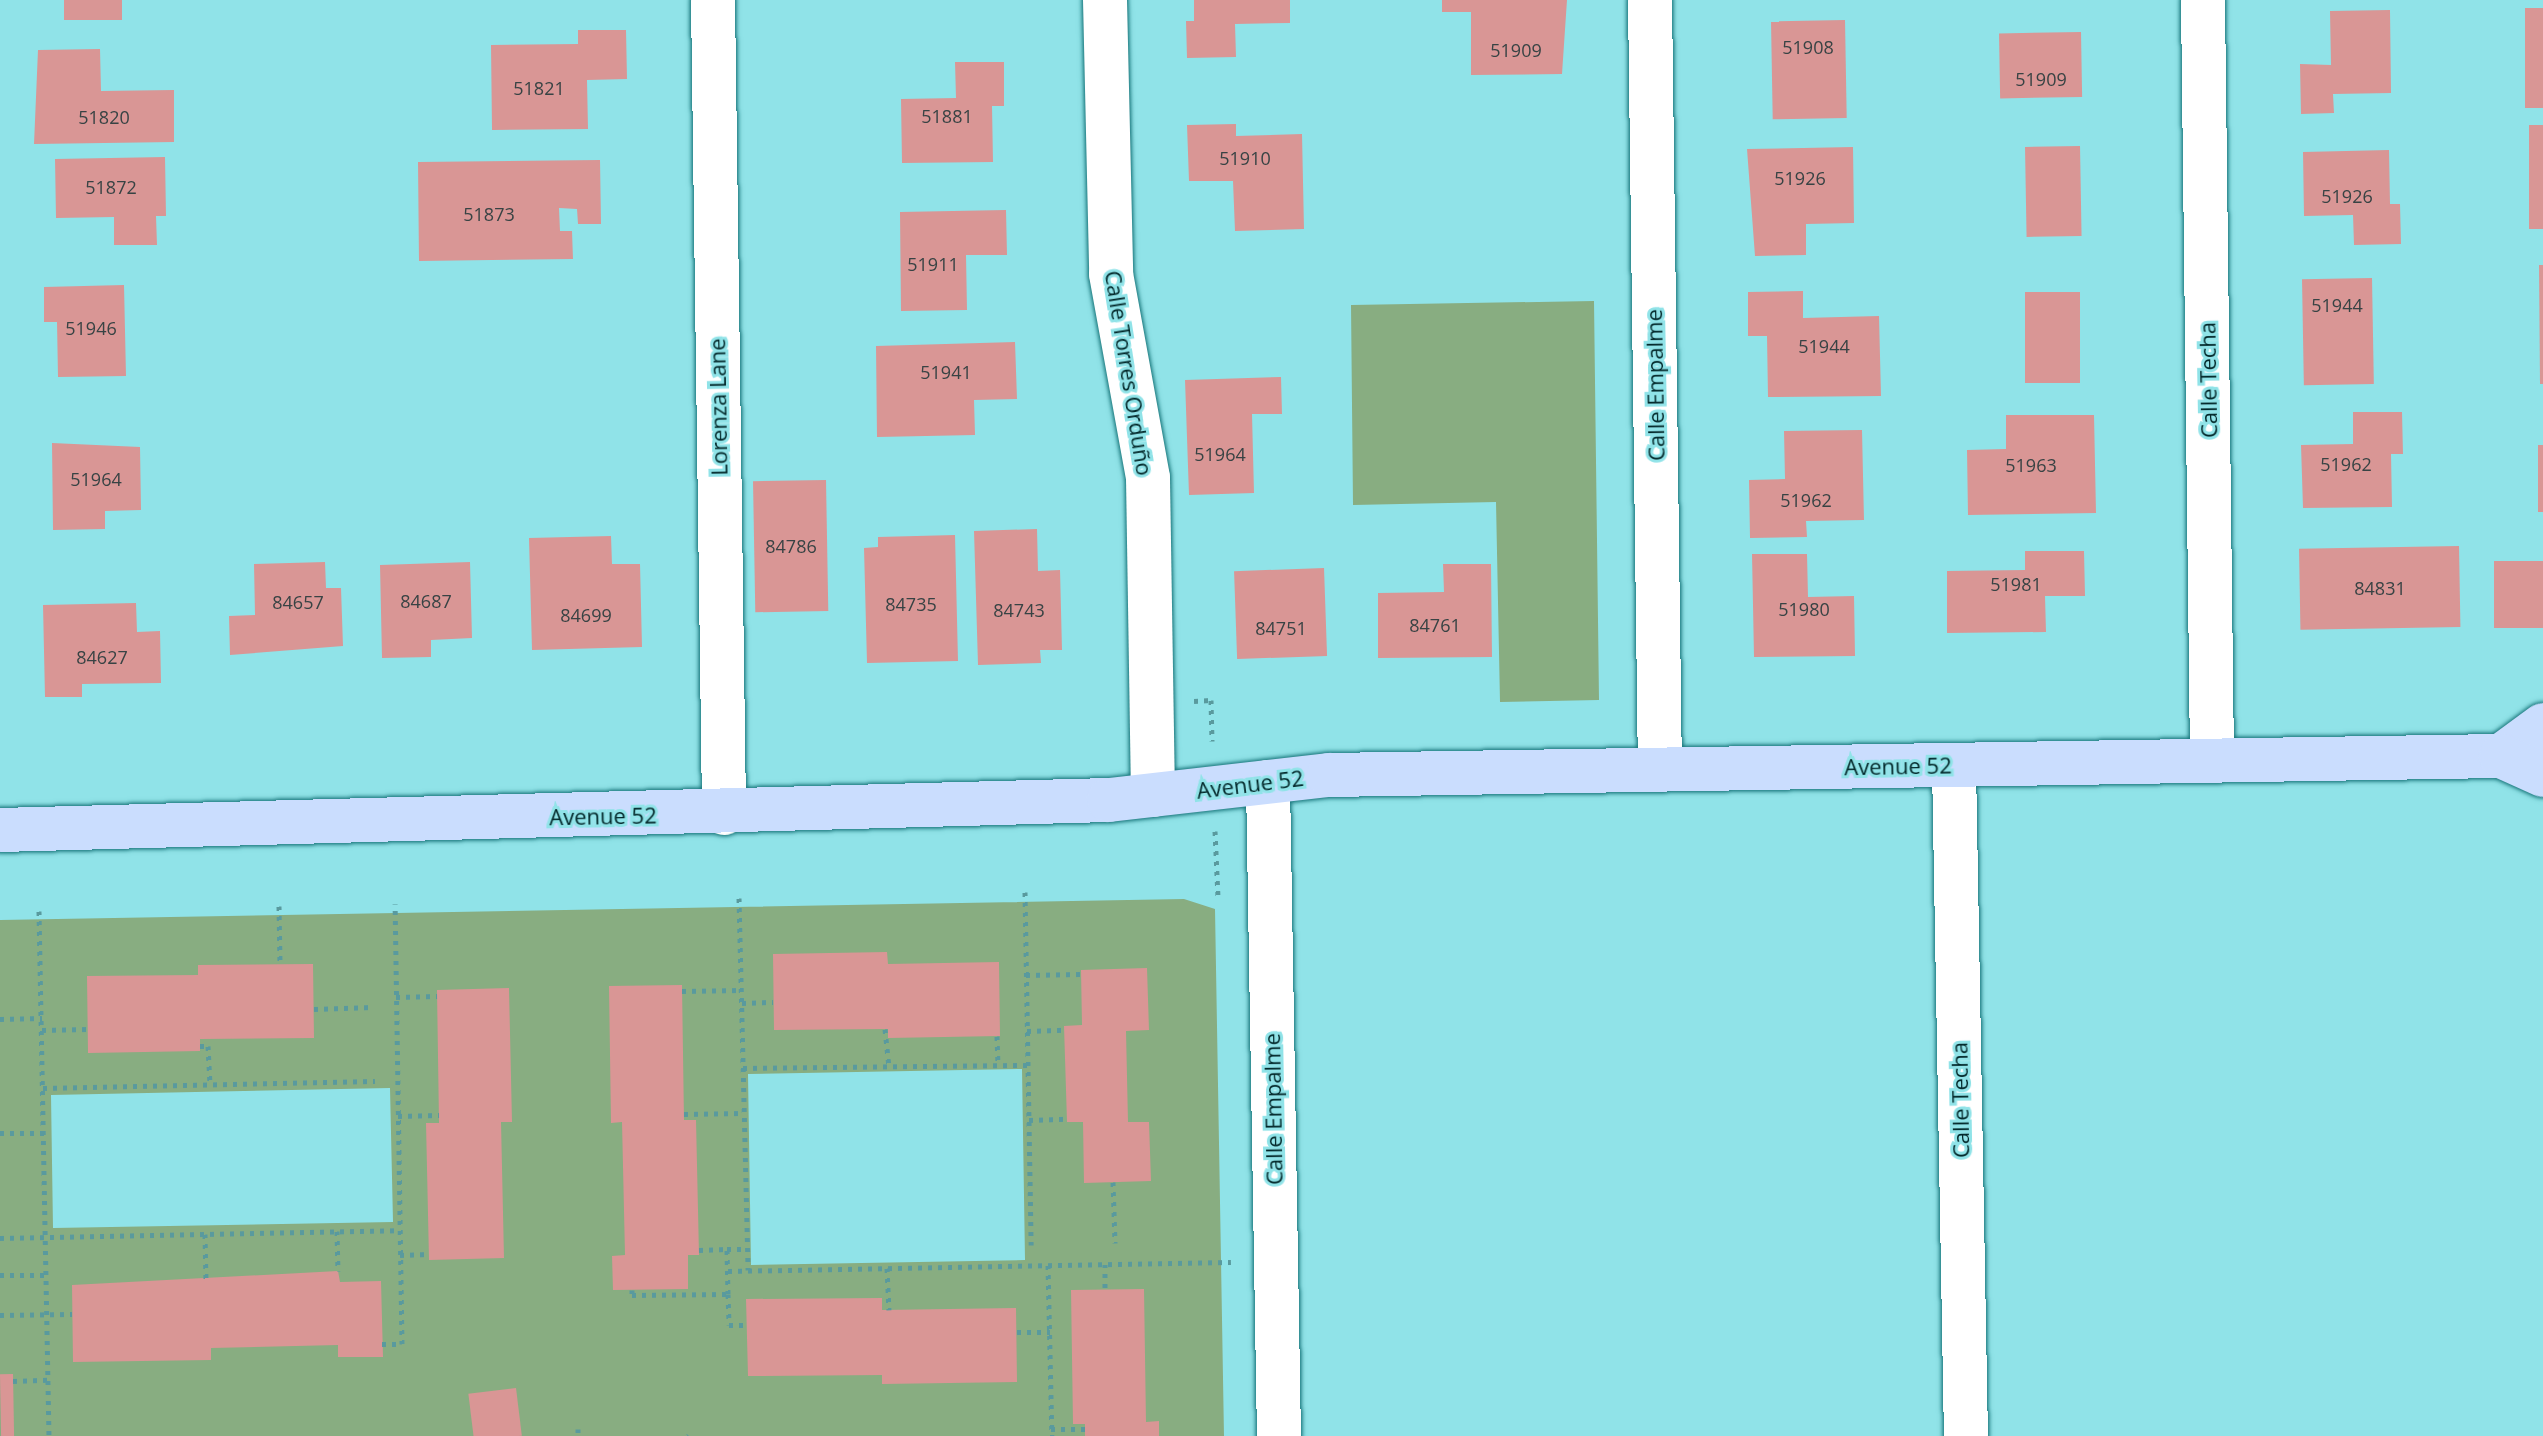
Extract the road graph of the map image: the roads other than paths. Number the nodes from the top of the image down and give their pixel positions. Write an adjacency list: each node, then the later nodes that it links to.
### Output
1 (713, 0): 13 (street, Lorenza Lane)
2 (1105, 0): 12 (street, Calle Torres Orduño)
3 (1650, 0): 9 (street, Calle Empalme)
4 (2203, 0): 7 (street, Calle Techa)
5 (2543, 725): 6 (main road)
6 (2501, 756): 7 (main road, Avenue 52); 10 (main road, Avenue 52)
7 (2212, 761): 8 (main road, Avenue 52)
8 (1954, 765): 9 (main road, Avenue 52); 16 (street, Calle Techa)
9 (1660, 770): 11 (main road, Avenue 52)
10 (2543, 775)
11 (1268, 782): 12 (main road, Avenue 52); 15 (street, Calle Empalme)
12 (1153, 795): 13 (main road, Avenue 52)
13 (724, 813): 14 (main road, Avenue 52)
14 (0, 830)
15 (1279, 1436)
16 (1966, 1436)

